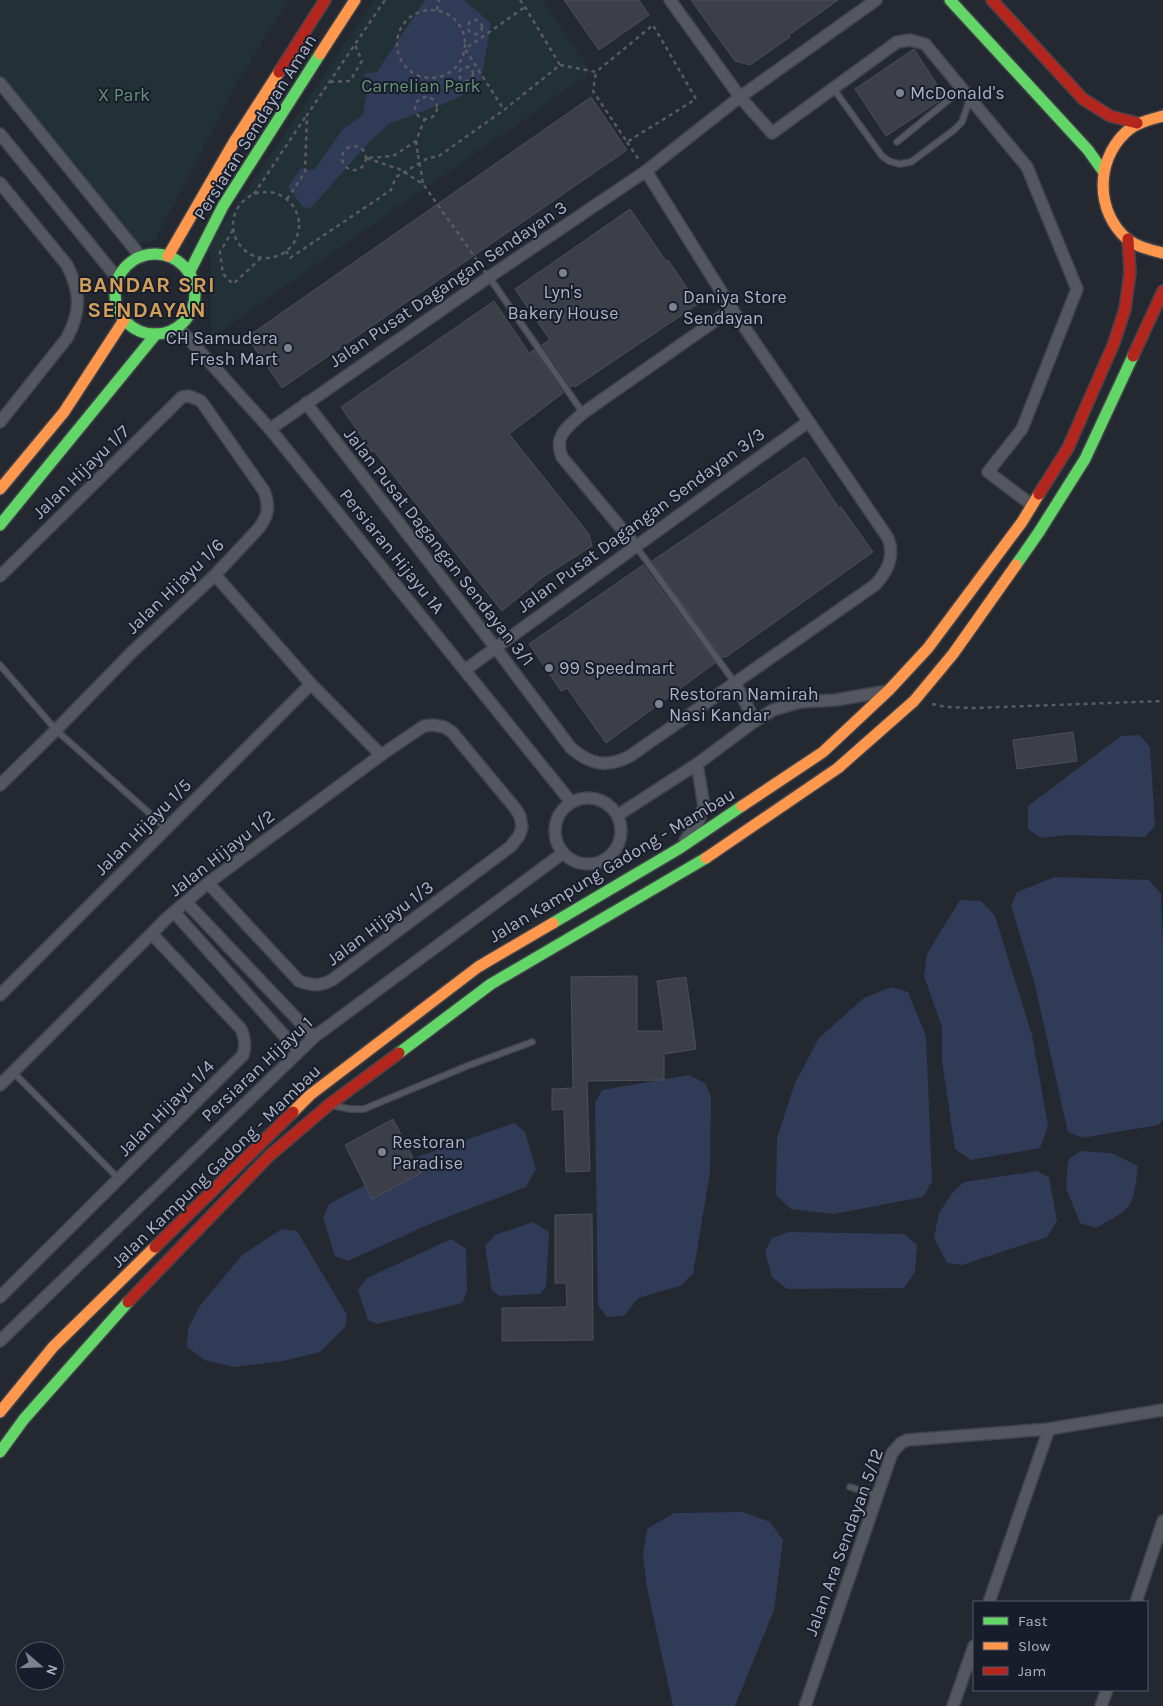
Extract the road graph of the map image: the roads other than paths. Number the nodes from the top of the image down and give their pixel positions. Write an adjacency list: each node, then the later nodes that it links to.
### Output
1 (325, 0): 20 (main road, Persiaran Sendayan Aman)
2 (355, 0): 22 (main road, Persiaran Sendayan Aman)
3 (670, 0): 10 (street)
4 (875, 0): 10 (street, Jalan Pusat Dagangan Sendayan 3)
5 (950, 0): 16 (main road)
6 (992, 0): 12 (main road)
7 (0, 83): 21 (street)
8 (833, 88): 9 (street); 9 (lane); 10 (street)
9 (966, 93): 14 (lane); 37 (street)
10 (740, 97): 15 (street, Jalan Pusat Dagangan Sendayan 3)
11 (1163, 116): 12 (main road)
12 (1137, 124): 16 (main road)
13 (0, 134): 24 (street)
14 (897, 142)
15 (646, 171): 23 (street, Jalan Pusat Dagangan Sendayan 3); 26 (street, Jalan Pusat Dagangan Sendayan 3/1)
16 (1103, 171): 18 (main road)
17 (0, 183): 33 (street)
18 (1128, 239): 19 (main road); 37 (main road, Jalan Kampung Gadong - Mambau)
19 (1163, 253)
20 (168, 256): 21 (main road); 22 (main road)
21 (141, 257): 24 (main road)
22 (189, 273): 28 (main road)
23 (488, 277): 31 (street, Jalan Pusat Dagangan Sendayan 3); 32 (lane)
24 (118, 279): 27 (main road)
25 (1163, 291): 69 (main road, Jalan Kampung Gadong - Mambau)
26 (732, 309): 32 (street); 34 (street, Jalan Pusat Dagangan Sendayan 3/1)
27 (124, 320): 29 (main road); 36 (main road)
28 (178, 327): 29 (main road); 35 (street, Persiaran Hijayu 1A)
29 (156, 334): 38 (main road)
30 (189, 396): 40 (street, Jalan Hijayu 1/6); 41 (street, Jalan Hijayu 1/7)
31 (306, 403): 35 (street, Jalan Pusat Dagangan Sendayan 3); 42 (street, Jalan Pusat Dagangan Sendayan 3/1)
32 (583, 413): 39 (street)
33 (0, 422)
34 (808, 422): 39 (street, Jalan Pusat Dagangan Sendayan 3/3); 46 (street, Jalan Pusat Dagangan Sendayan 3/1)
35 (270, 429): 44 (street, Persiaran Hijayu 1A)
36 (0, 489)
37 (1032, 505): 47 (main road, Jalan Kampung Gadong - Mambau)
38 (0, 525)
39 (635, 545): 42 (street, Jalan Pusat Dagangan Sendayan 3/3); 46 (lane)
40 (215, 575): 45 (street); 49 (street, Jalan Hijayu 1/6)
41 (0, 576)
42 (495, 647): 44 (street, Jalan Pusat Dagangan Sendayan 3/3); 46 (street, Jalan Pusat Dagangan Sendayan 3/1)
43 (0, 665): 49 (lane)
44 (465, 670): 54 (street, Persiaran Hijayu 1A)
45 (311, 684): 50 (street); 56 (street, Jalan Hijayu 1/5)
46 (735, 684): 48 (street)
47 (889, 690): 48 (street); 57 (main road, Jalan Kampung Gadong - Mambau)
48 (755, 721): 51 (street)
49 (56, 730): 53 (street, Jalan Hijayu 1/6); 56 (lane)
50 (381, 755): 52 (street, Jalan Hijayu 1/2); 59 (street, Jalan Hijayu 1/2)
51 (697, 764): 55 (street); 57 (street)
52 (486, 771): 59 (street, Jalan Hijayu 1/3)
53 (0, 785)
54 (571, 802): 55 (street); 58 (street)
55 (618, 815): 58 (street)
56 (166, 828): 63 (street, Jalan Hijayu 1/5)
57 (680, 848): 74 (main road, Jalan Kampung Gadong - Mambau)
58 (563, 853): 64 (street, Persiaran Hijayu 1)
59 (208, 883): 60 (street, Jalan Hijayu 1/2)
60 (186, 902): 61 (street, Jalan Hijayu 1/2); 64 (street)
61 (174, 912): 62 (street, Jalan Hijayu 1/2); 66 (street)
62 (152, 934): 67 (street, Jalan Hijayu 1/2); 70 (street, Jalan Hijayu 1/4)
63 (0, 994)
64 (314, 1037): 66 (street, Persiaran Hijayu 1)
65 (532, 1042): 69 (lane)
66 (298, 1051): 72 (street, Persiaran Hijayu 1)
67 (13, 1072): 68 (street, Jalan Hijayu 1/2); 70 (lane)
68 (0, 1085)
69 (330, 1104): 76 (main road, Jalan Kampung Gadong - Mambau)
70 (119, 1179): 71 (street, Jalan Hijayu 1/4)
71 (0, 1297)
72 (0, 1341)
73 (1163, 1410): 75 (street, Jalan Ara Sendayan 5/12)
74 (0, 1412)
75 (1049, 1429): 78 (street, Jalan Ara Sendayan 5/12); 80 (street)
76 (0, 1452)
77 (850, 1487): 78 (lane)
78 (878, 1496): 84 (street, Jalan Ara Sendayan 5/12)
79 (1163, 1521): 81 (street)
80 (989, 1601)
81 (1136, 1601)
82 (973, 1649): 85 (street)
83 (1106, 1691): 86 (street)
84 (805, 1706)
85 (953, 1706)
86 (1101, 1706)

